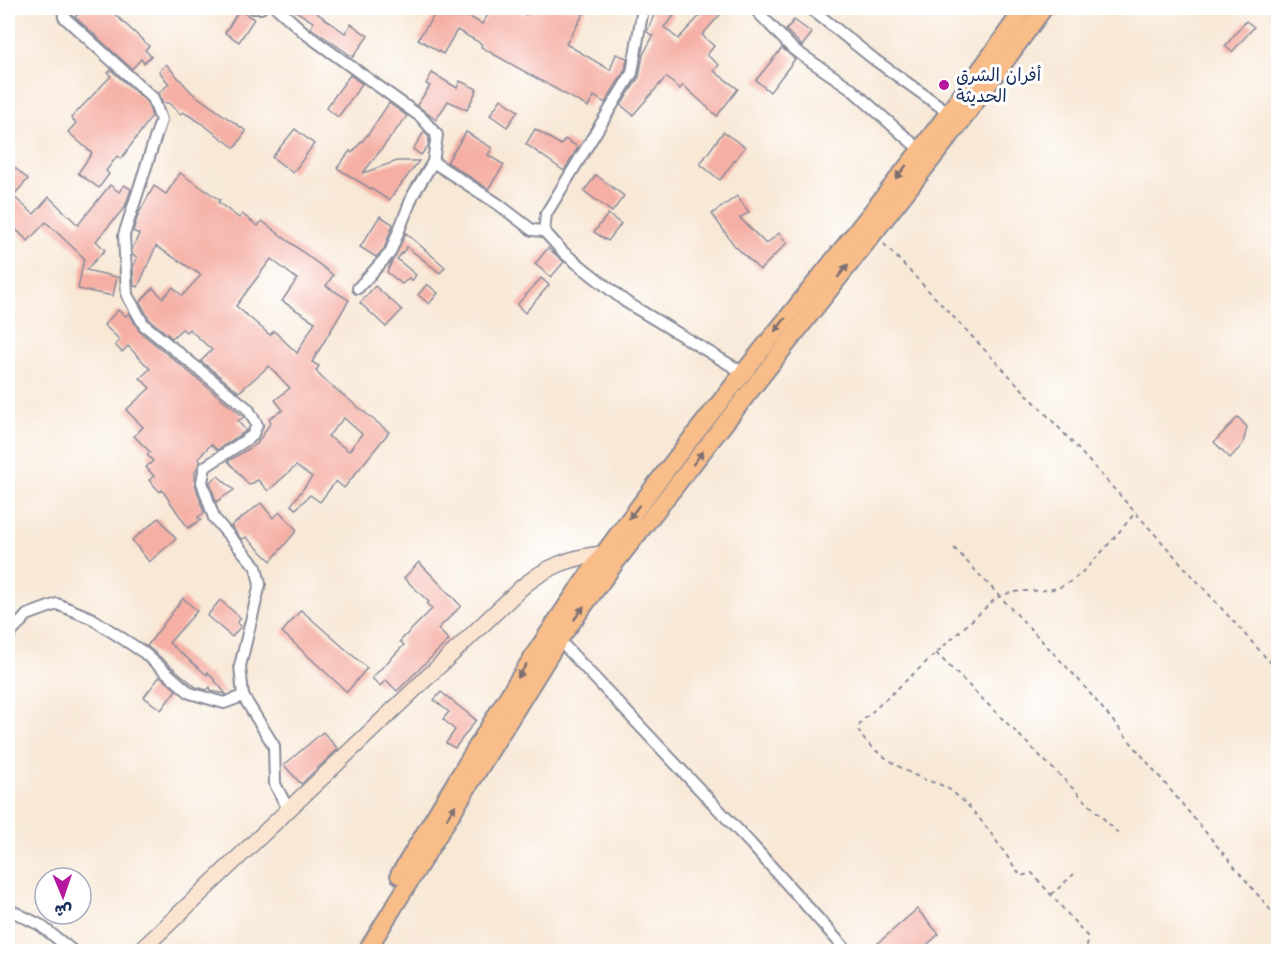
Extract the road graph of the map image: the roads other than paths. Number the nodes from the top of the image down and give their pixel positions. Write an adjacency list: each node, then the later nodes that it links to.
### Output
1 (63, 8): 21 (street)
2 (253, 8): 3 (street)
3 (261, 8)
4 (277, 8): 13 (street)
5 (642, 8): 14 (street)
6 (754, 8): 12 (street)
7 (810, 8): 11 (street)
8 (1024, 8): 10 (main road)
9 (1040, 10): 10 (main road)
10 (995, 63): 11 (main road); 16 (main road, one-way to 10)
11 (948, 112): 12 (main road)
12 (919, 150): 16 (main road, one-way to 16)
13 (433, 162): 14 (street); 15 (street)
14 (544, 231): 17 (street)
15 (358, 288)
16 (818, 290): 17 (main road, one-way to 17); 18 (main road, one-way to 16)
17 (742, 372): 18 (main road, one-way to 18)
18 (609, 558): 20 (main road, one-way to 18); 22 (street); 26 (main road, one-way to 26)
19 (8, 636): 21 (street)
20 (559, 640): 27 (main road, one-way to 20); 28 (street)
21 (243, 696): 22 (street)
22 (288, 809): 25 (street)
23 (8, 909): 24 (street)
24 (74, 951)
25 (139, 951)
26 (353, 951)
27 (366, 951)
28 (848, 951)

